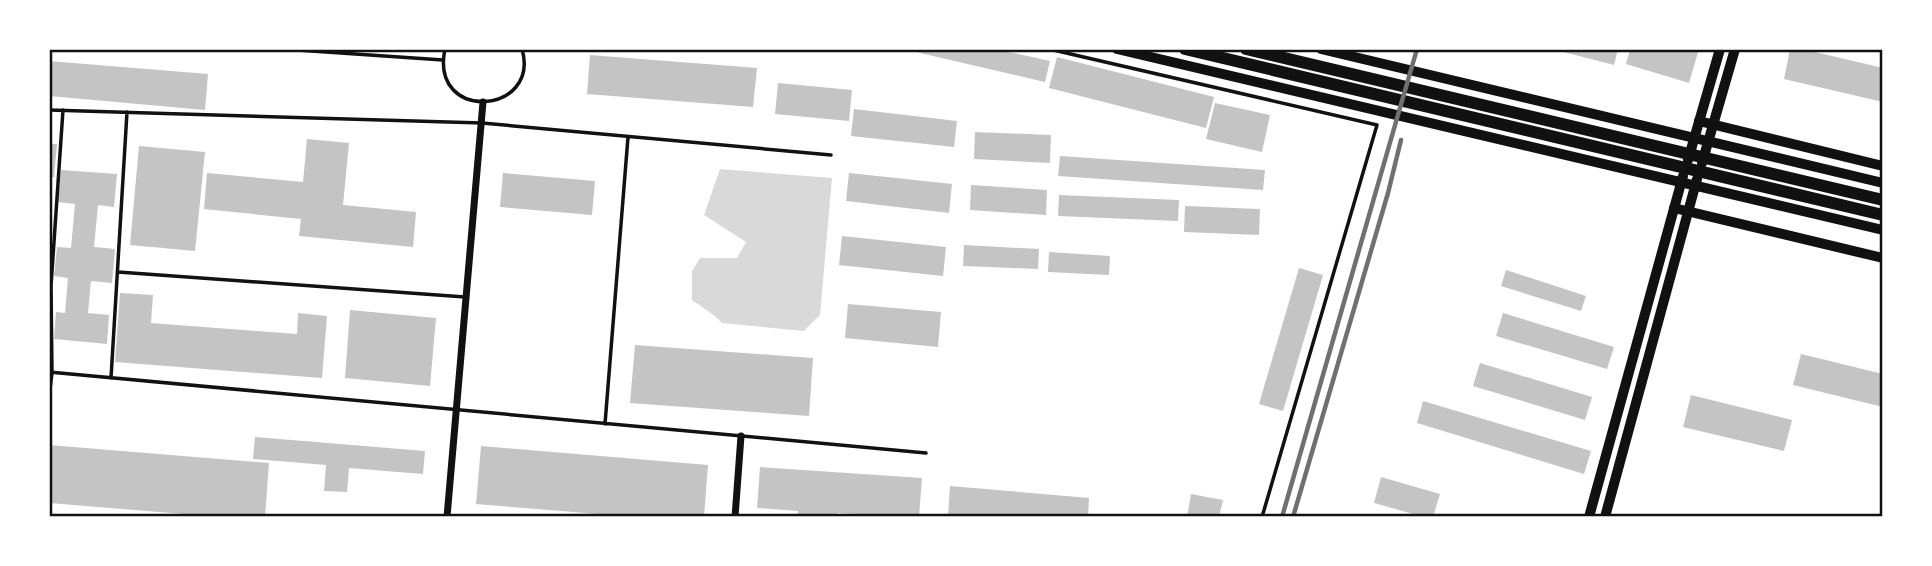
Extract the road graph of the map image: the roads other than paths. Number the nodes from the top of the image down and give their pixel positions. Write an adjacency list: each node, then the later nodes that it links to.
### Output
1 (282, 49): 11 (lane)
2 (445, 49): 11 (lane)
3 (522, 49): 12 (lane)
4 (1049, 49): 40 (lane)
5 (1117, 49): 27 (main road)
6 (1185, 49): 26 (main road)
7 (1246, 49): 23 (main road)
8 (1321, 49): 22 (main road)
9 (1720, 49): 16 (main road)
10 (1735, 49): 18 (main road)
11 (443, 60): 12 (lane)
12 (483, 103): 17 (street)
13 (49, 110): 14 (lane)
14 (63, 110): 15 (lane); 31 (lane)
15 (127, 112): 17 (lane); 29 (lane)
16 (1699, 121): 18 (street); 24 (main road)
17 (482, 123): 19 (lane); 30 (street)
18 (1713, 124): 21 (street); 25 (main road)
19 (628, 137): 20 (lane); 35 (lane)
20 (831, 155)
21 (1883, 166)
22 (1883, 183)
23 (1883, 200)
24 (1674, 208): 25 (street); 41 (main road)
25 (1688, 212): 28 (street); 42 (main road)
26 (1883, 215)
27 (1883, 230)
28 (1883, 258)
29 (118, 272): 30 (lane); 32 (lane)
30 (467, 297): 34 (street)
31 (50, 373): 32 (lane); 33 (lane)
32 (111, 378): 34 (lane)
33 (49, 397)
34 (457, 410): 35 (lane); 38 (street)
35 (605, 424): 36 (lane)
36 (741, 436): 37 (lane); 39 (street)
37 (926, 453)
38 (447, 517)
39 (735, 517)
40 (1262, 517)
41 (1589, 517)
42 (1605, 517)

